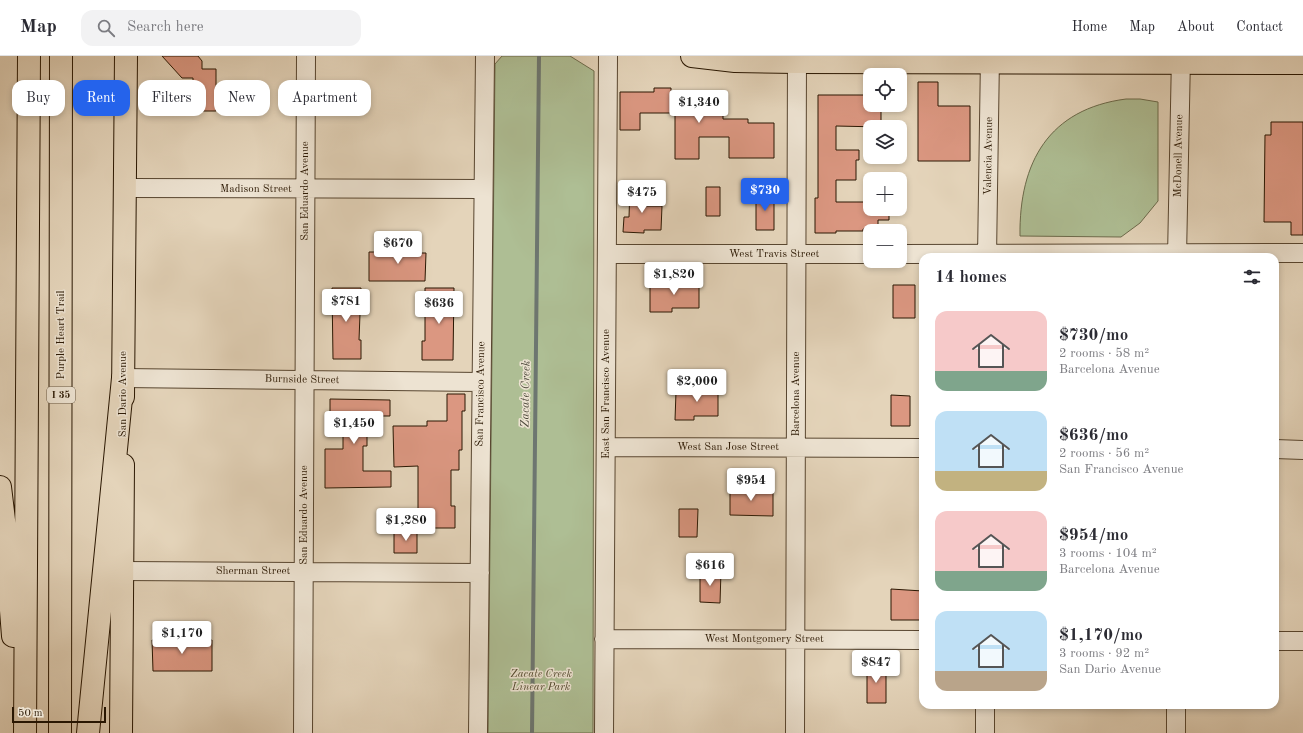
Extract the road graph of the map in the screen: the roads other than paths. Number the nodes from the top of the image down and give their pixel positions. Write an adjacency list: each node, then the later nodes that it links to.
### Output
1 (29, 56): 44 (main road)
2 (61, 56): 45 (main road, Purple Heart Trail / I 35)
3 (306, 56): 13 (street, San Eduardo Avenue)
4 (485, 56): 14 (street, San Francisco Avenue)
5 (608, 56): 19 (street, East San Francisco Avenue)
6 (692, 56): 7 (main road)
7 (798, 59): 8 (main road); 20 (street, Barcelona Avenue)
8 (990, 59): 9 (main road); 15 (street, Valencia Avenue)
9 (1181, 59): 11 (main road); 16 (street, McDonell Avenue)
10 (122, 61): 12 (main road, San Dario Avenue)
11 (1303, 63)
12 (125, 188): 13 (street, Madison Street); 24 (main road, San Dario Avenue)
13 (305, 189): 14 (street, Madison Street); 25 (street, San Eduardo Avenue)
14 (483, 189): 26 (street, San Francisco Avenue)
15 (987, 253)
16 (1177, 253)
17 (1279, 253): 18 (street)
18 (1303, 253)
19 (607, 254): 20 (street, West Travis Street); 27 (street, East San Francisco Avenue)
20 (797, 254): 21 (street, West Travis Street); 28 (street, Barcelona Avenue)
21 (863, 254)
22 (907, 254): 23 (street)
23 (919, 254)
24 (123, 378): 25 (street, Burnside Street); 33 (main road, San Dario Avenue); 46 (main road)
25 (305, 380): 26 (street, Burnside Street); 34 (street, San Eduardo Avenue)
26 (482, 382): 35 (street, San Francisco Avenue)
27 (606, 447): 28 (street, West San Jose Street); 36 (street, East San Francisco Avenue)
28 (796, 448): 29 (street, West San Jose Street); 37 (street, Barcelona Avenue)
29 (919, 448)
30 (1279, 450): 31 (street)
31 (1303, 450)
32 (0, 487): 43 (main road)
33 (122, 570): 34 (street, Sherman Street); 47 (main road, San Dario Avenue)
34 (304, 572): 35 (street, Sherman Street); 48 (street, San Eduardo Avenue)
35 (480, 573): 49 (street, San Francisco Avenue)
36 (604, 639): 37 (street, West Montgomery Street); 50 (street, East San Francisco Avenue)
37 (795, 639): 38 (street, West Montgomery Street); 51 (street, Barcelona Avenue)
38 (919, 640)
39 (1279, 641): 40 (street)
40 (1303, 641)
41 (985, 709): 52 (street)
42 (1176, 709): 53 (street)
43 (20, 733)
44 (25, 733)
45 (60, 733)
46 (88, 733)
47 (121, 733)
48 (303, 733)
49 (478, 733)
50 (604, 733)
51 (795, 733)
52 (985, 733)
53 (1176, 733)

